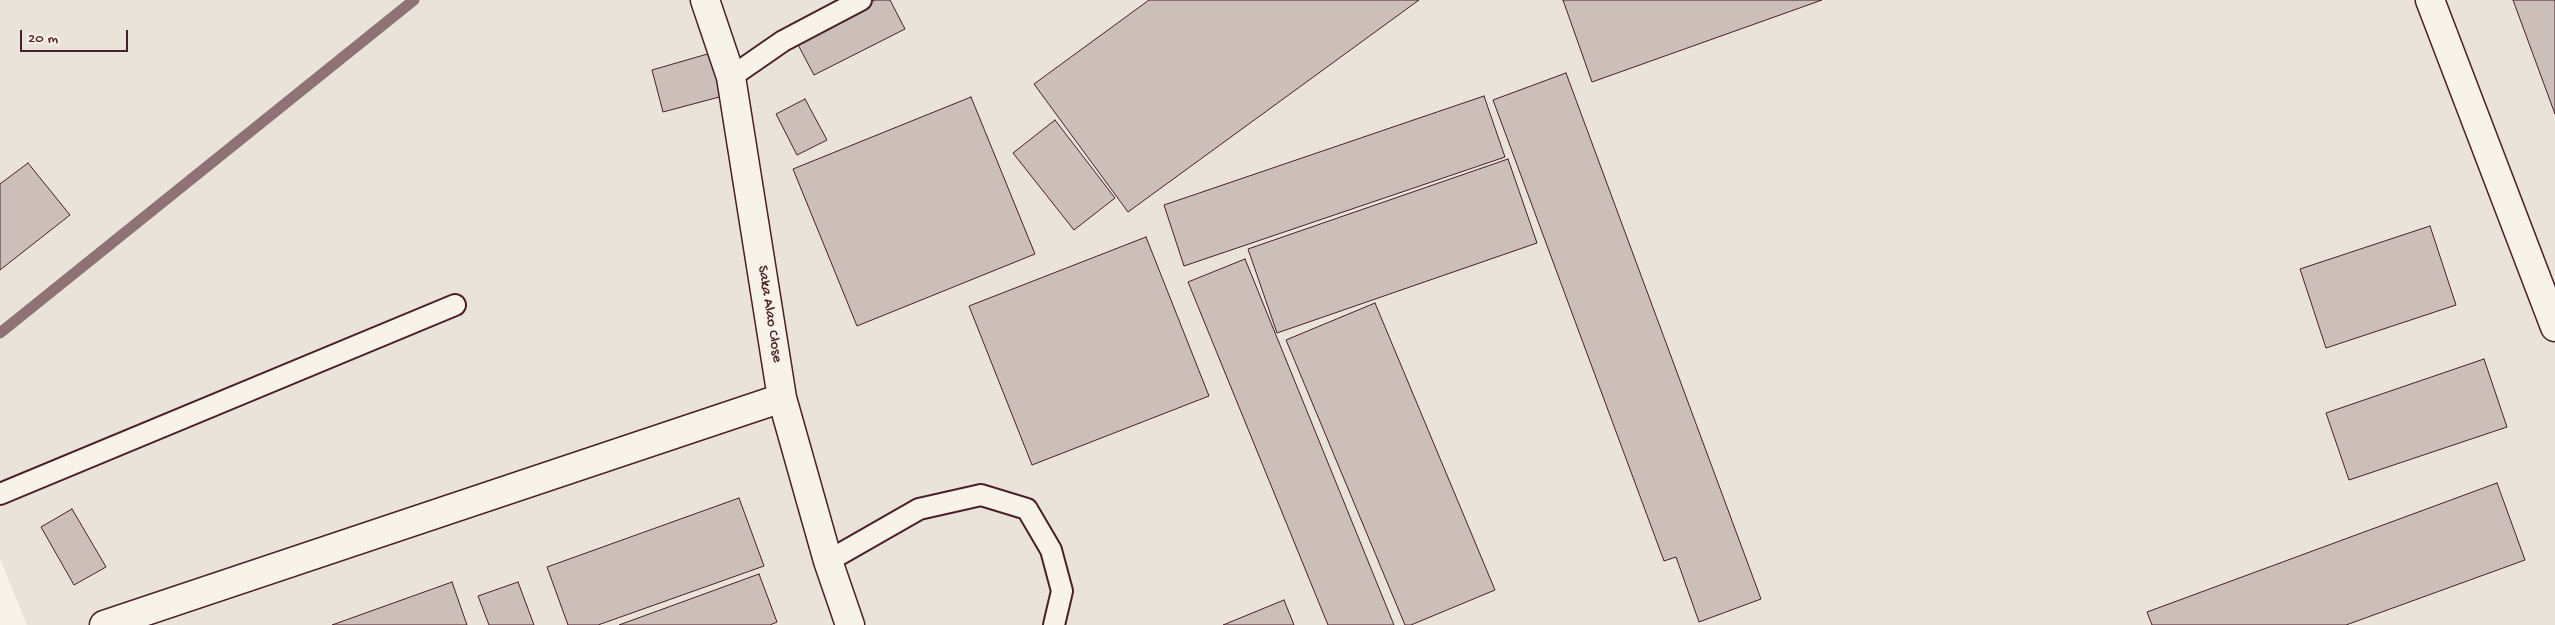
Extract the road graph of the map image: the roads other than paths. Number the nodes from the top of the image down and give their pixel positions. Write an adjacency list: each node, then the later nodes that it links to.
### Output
1 (706, 0): 4 (street, Saka Alao Close)
2 (861, 0): 4 (lane)
3 (2430, 0): 6 (street)
4 (731, 77): 7 (street, Saka Alao Close)
5 (455, 305): 8 (lane)
6 (2555, 327)
7 (782, 398): 9 (street, Saka Alao Close); 10 (street)
8 (0, 494)
9 (828, 561): 11 (street, Saka Alao Close); 12 (lane)
10 (104, 625)
11 (850, 625)
12 (1054, 625)

